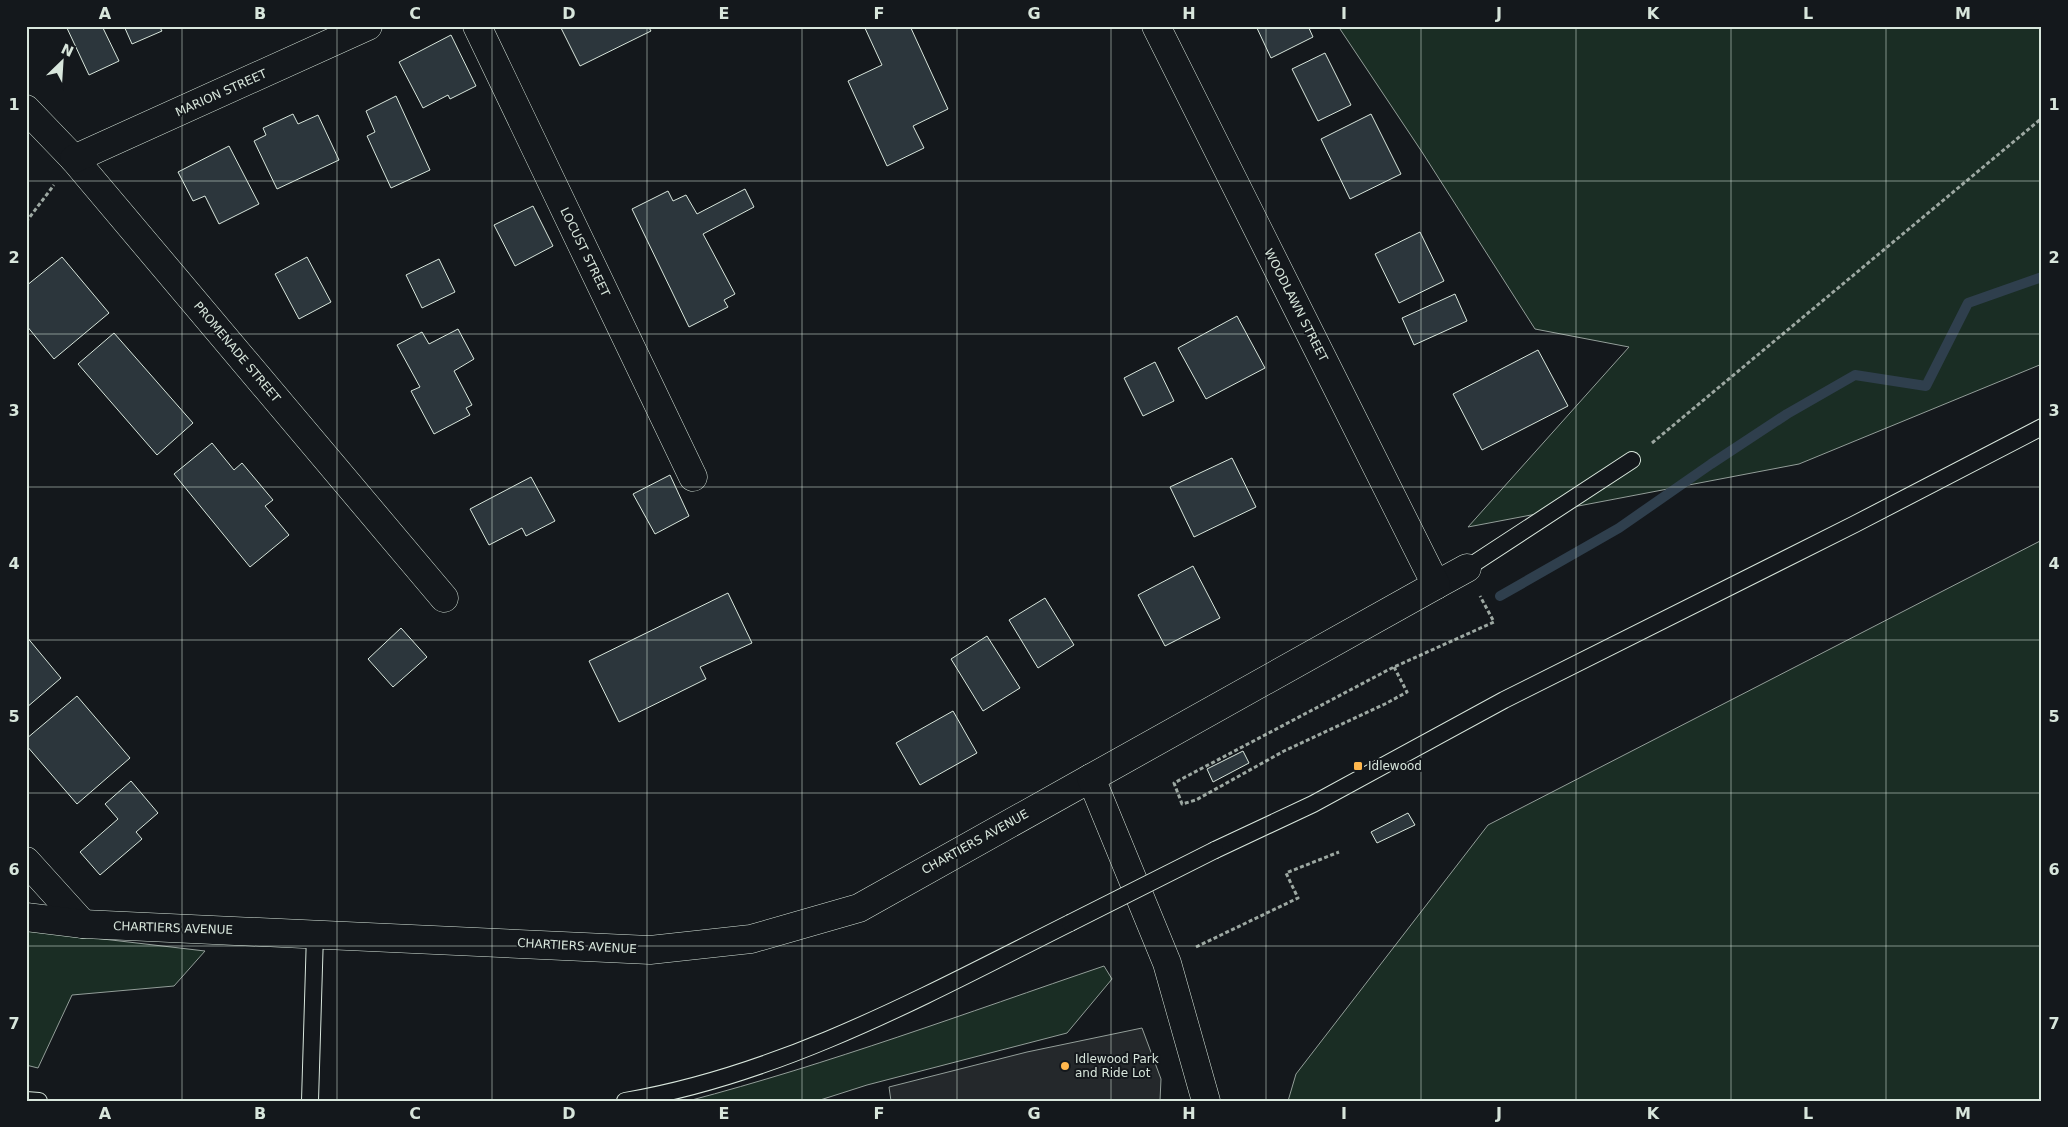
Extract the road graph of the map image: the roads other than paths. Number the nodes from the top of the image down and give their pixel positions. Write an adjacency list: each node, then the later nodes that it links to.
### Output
1 (368, 26): 5 (street, MARION STREET)
2 (477, 26): 8 (street, LOCUST STREET)
3 (1156, 26): 10 (street, WOODLAWN STREET)
4 (26, 109): 5 (street, PROMENADE STREET)
5 (74, 159): 11 (street, PROMENADE STREET)
6 (2042, 427): 20 (lane, bridge)
7 (1632, 460): 9 (lane)
8 (693, 477)
9 (1467, 568): 10 (street, CHARTIERS AVENUE)
10 (1436, 585): 12 (street, CHARTIERS AVENUE)
11 (444, 598)
12 (1090, 778): 16 (street, CHARTIERS AVENUE); 21 (street)
13 (26, 861): 15 (street)
14 (26, 917): 15 (street, CHARTIERS AVENUE)
15 (83, 924): 16 (street, CHARTIERS AVENUE)
16 (315, 934): 19 (lane)
17 (26, 1100): 18 (lane)
18 (39, 1101)
19 (310, 1101)
20 (625, 1101)
21 (1206, 1101)

